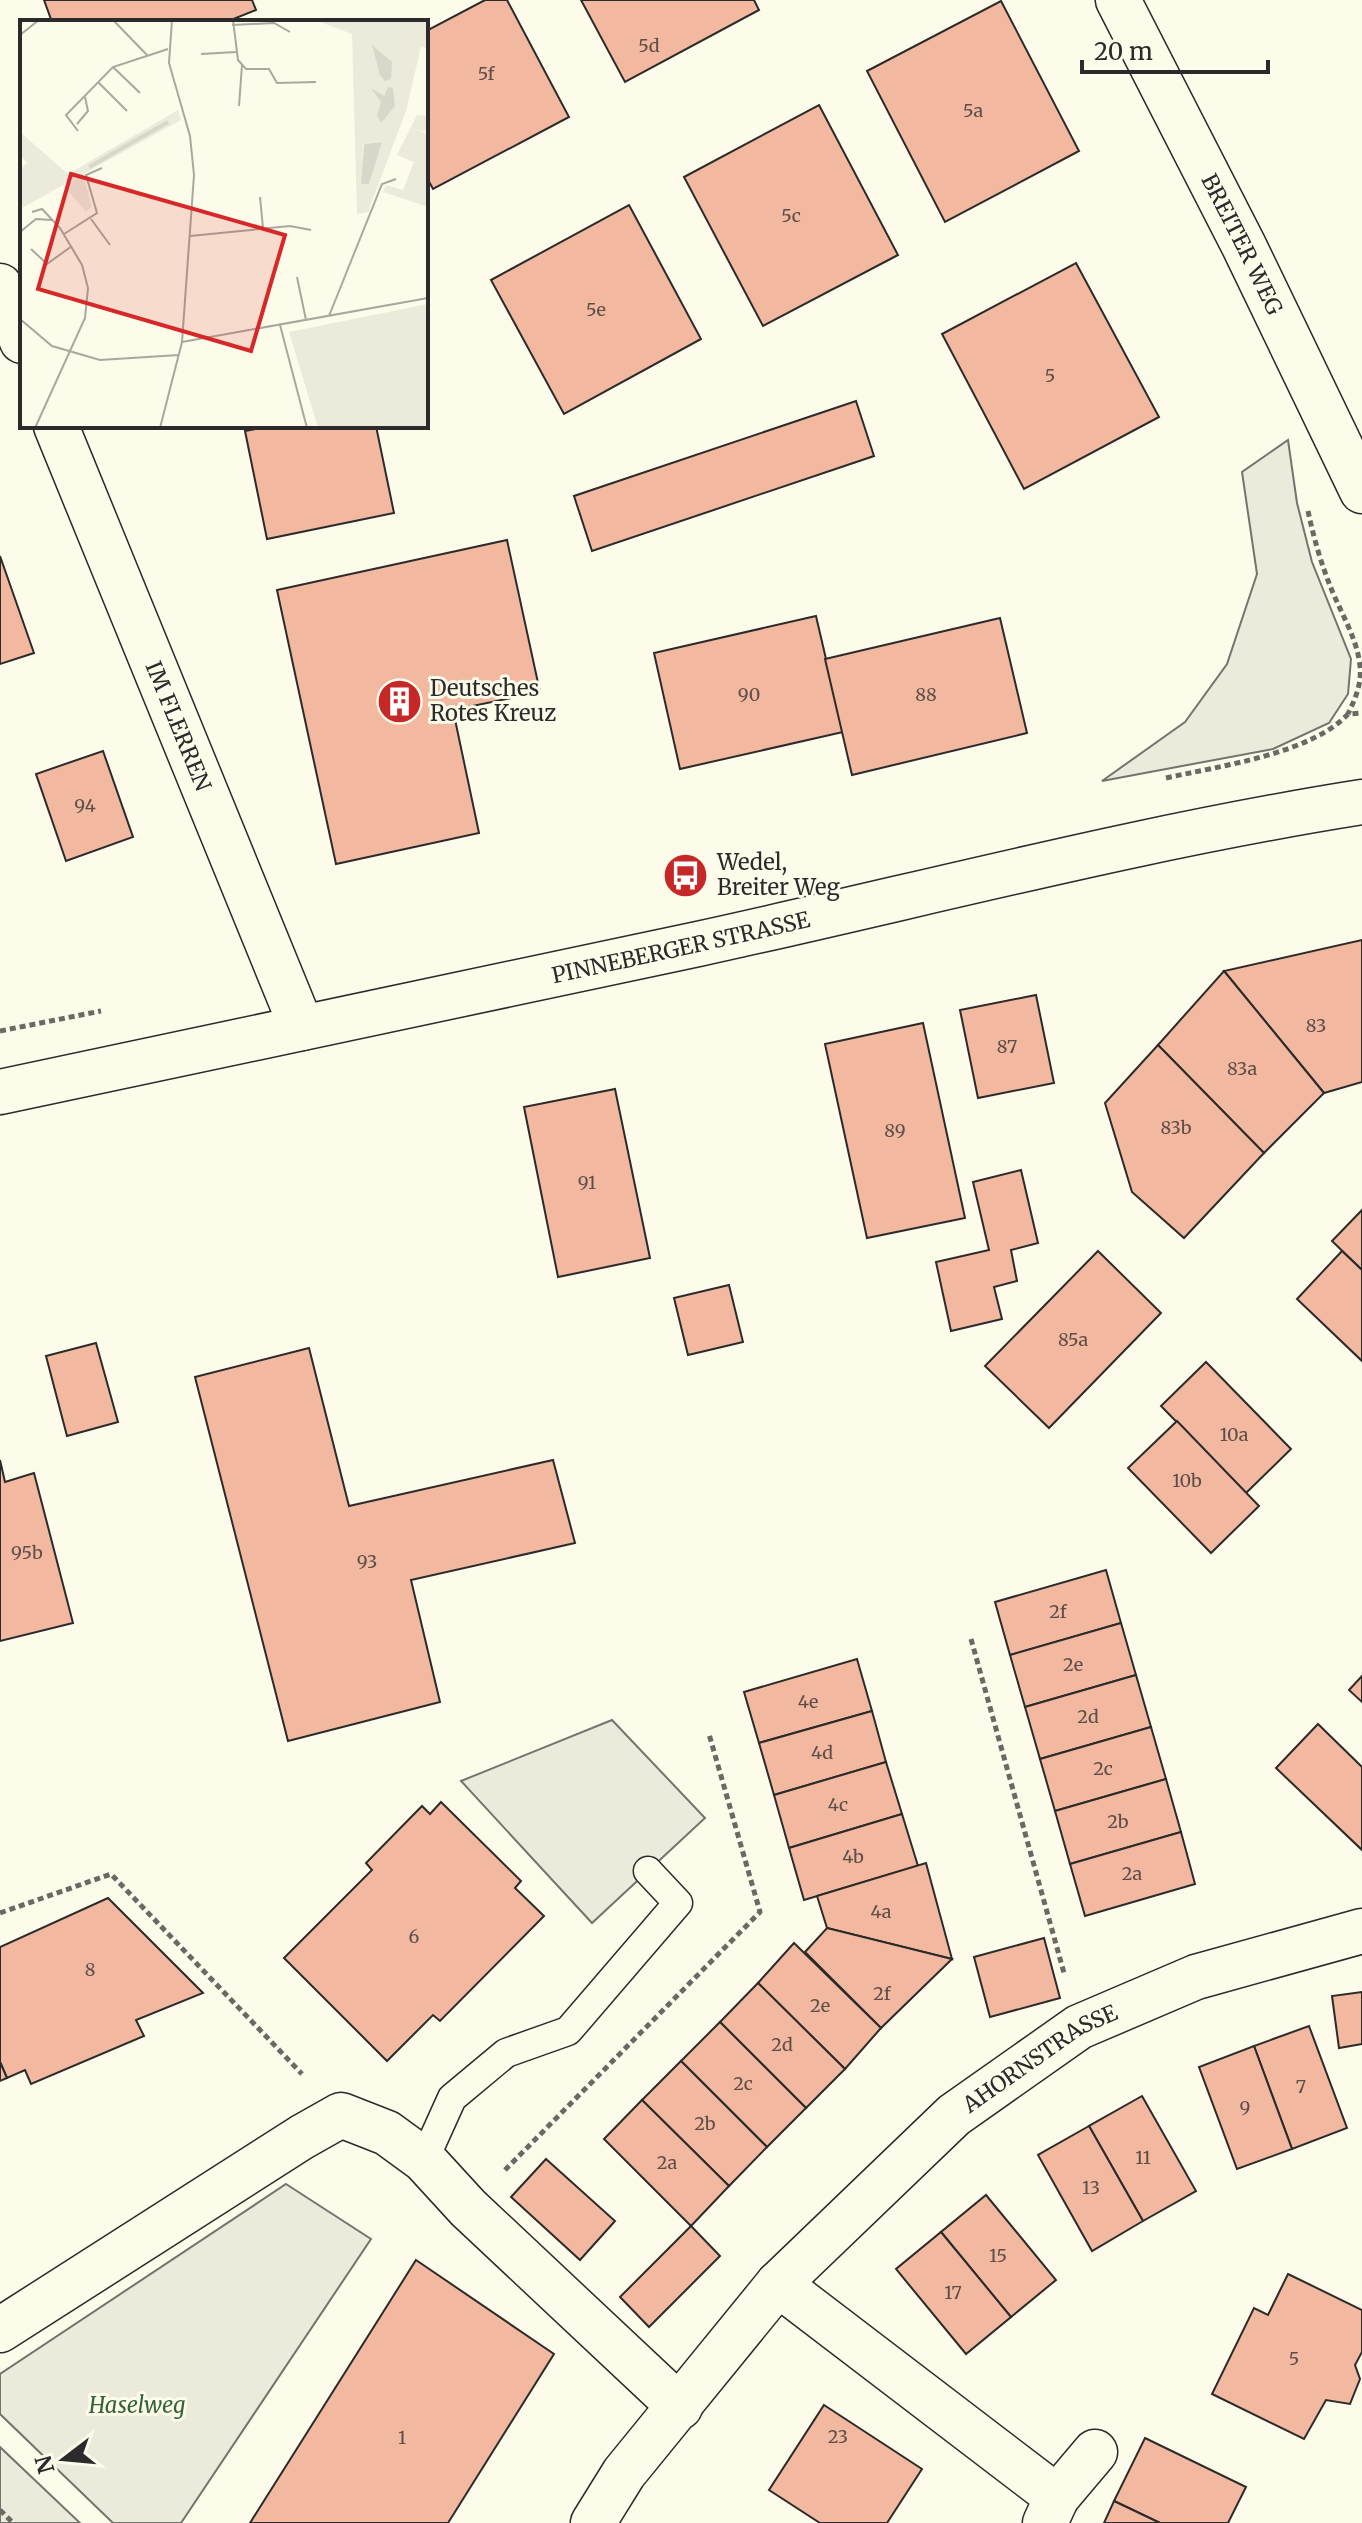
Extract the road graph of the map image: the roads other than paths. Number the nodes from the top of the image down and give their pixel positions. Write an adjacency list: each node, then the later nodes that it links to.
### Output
1 (1118, 0): 5 (street, BREITER WEG)
2 (0, 286): 3 (street)
3 (20, 336)
4 (57, 428): 7 (street, IM FLERREN)
5 (1362, 491)
6 (1362, 802): 7 (street, PINNEBERGER STRASSE)
7 (302, 1028): 8 (street, PINNEBERGER STRASSE)
8 (0, 1092)
9 (648, 1871): 11 (lane)
10 (1362, 1931): 12 (street, AHORNSTRASSE)
11 (424, 2160): 13 (street); 14 (street)
12 (778, 2284): 14 (street, AHORNSTRASSE); 16 (street)
13 (0, 2330)
14 (680, 2407): 17 (street, AHORNSTRASSE)
15 (1095, 2452): 16 (street)
16 (1051, 2510)
17 (593, 2523)

